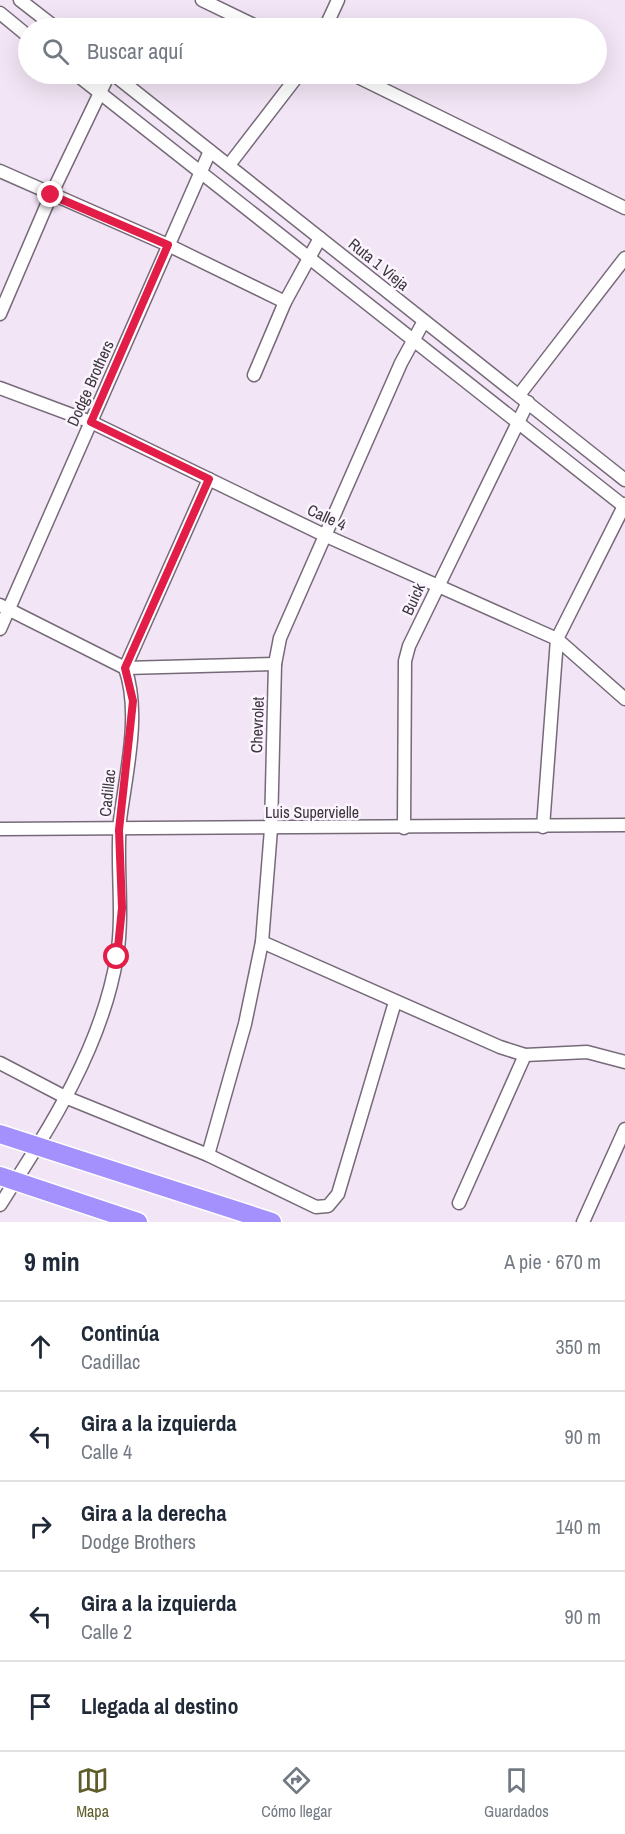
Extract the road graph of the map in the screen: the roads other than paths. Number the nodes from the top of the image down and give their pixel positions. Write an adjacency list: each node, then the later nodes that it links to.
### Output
1 (3, 0): 5 (street)
2 (20, 0): 7 (street)
3 (202, 0): 8 (street)
4 (338, 0): 9 (street)
5 (0, 6)
6 (0, 13): 10 (street)
7 (43, 18)
8 (239, 18)
9 (330, 18)
10 (18, 28)
11 (89, 84): 16 (street)
12 (105, 84): 16 (street)
13 (124, 84): 17 (street, Ruta 1 Vieja)
14 (291, 84): 18 (street)
15 (373, 84): 22 (street)
16 (100, 93): 20 (street); 21 (street)
17 (210, 151): 18 (street, Ruta 1 Vieja); 20 (street, Dodge Brothers)
18 (229, 165): 23 (street, Ruta 1 Vieja)
19 (0, 171): 21 (street)
20 (201, 172): 24 (street, Dodge Brothers); 25 (street)
21 (51, 195): 24 (street); 28 (street)
22 (624, 205)
23 (320, 238): 25 (street); 29 (street, Ruta 1 Vieja)
24 (168, 245): 27 (street); 35 (street, Dodge Brothers)
25 (309, 258): 27 (street); 30 (street)
26 (625, 258): 33 (street, Buick)
27 (285, 302): 31 (street)
28 (0, 315)
29 (424, 321): 30 (street, Chevrolet); 33 (street, Ruta 1 Vieja)
30 (414, 340): 34 (street); 39 (street, Chevrolet)
31 (254, 375)
32 (0, 388): 35 (street, Calle 4)
33 (524, 398): 34 (street, Buick); 37 (street, Ruta 1 Vieja)
34 (517, 421): 38 (street); 40 (street, Buick)
35 (91, 422): 36 (street, Calle 4); 41 (street, Dodge Brothers)
36 (209, 479): 39 (street, Calle 4); 45 (street)
37 (625, 480)
38 (625, 506): 43 (street)
39 (324, 535): 40 (street, Calle 4); 44 (street, Chevrolet)
40 (438, 585): 43 (street, Calle 4); 49 (street, Buick)
41 (4, 606): 42 (street, Dodge Brothers); 45 (street)
42 (0, 629)
43 (557, 639): 46 (street, Calle 4); 48 (street)
44 (275, 664): 45 (street); 51 (street, Chevrolet)
45 (125, 668): 52 (street, Cadillac)
46 (625, 699)
47 (625, 825): 48 (street, Luis Supervielle)
48 (543, 827): 49 (street, Luis Supervielle)
49 (404, 828): 51 (street, Luis Supervielle)
50 (0, 829): 52 (street, Luis Supervielle)
51 (271, 829): 52 (street, Luis Supervielle); 53 (street, Chevrolet)
52 (119, 830): 58 (street, Cadillac)
53 (262, 942): 54 (street); 62 (street, Chevrolet)
54 (395, 1002): 55 (street); 62 (street)
55 (525, 1056): 56 (street); 64 (street)
56 (625, 1062)
57 (0, 1063): 58 (street)
58 (65, 1097): 61 (street, Cadillac); 62 (street)
59 (625, 1129): 68 (street)
60 (0, 1134): 61 (highway)
61 (37, 1147): 63 (street, Cadillac); 67 (highway)
62 (208, 1155)
63 (8, 1179): 65 (street); 66 (highway)
64 (459, 1203)
65 (0, 1205)
66 (138, 1222)
67 (272, 1222)
68 (583, 1222)

